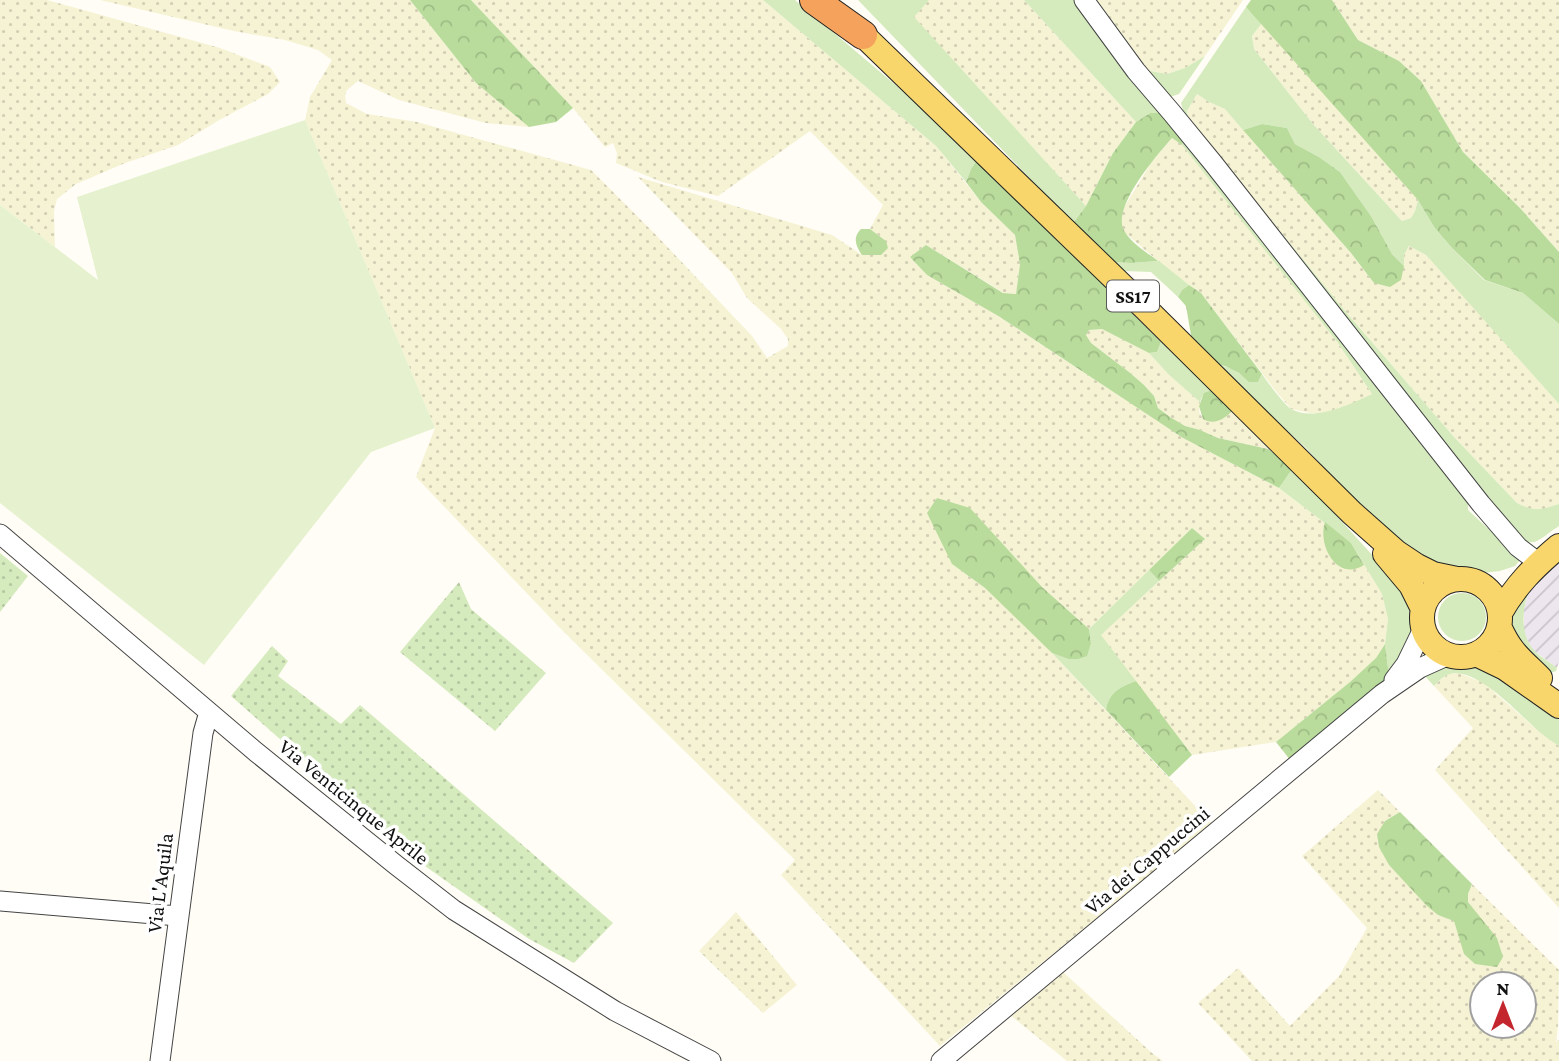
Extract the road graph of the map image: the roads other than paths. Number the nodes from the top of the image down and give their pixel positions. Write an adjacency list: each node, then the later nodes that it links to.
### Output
1 (814, 0): 5 (highway)
2 (828, 0): 5 (highway, SS17)
3 (838, 0): 5 (highway)
4 (1084, 0): 8 (street)
5 (863, 35): 6 (main road, SS17)
6 (1352, 513): 9 (main road, SS17); 10 (main road, SS17)
7 (0, 534): 17 (street, Via Venticinque Aprile)
8 (1553, 554): 9 (main road); 11 (main road)
9 (1463, 580): 10 (main road); 11 (main road, SS17)
10 (1423, 619): 13 (main road, SS17); 14 (street, Via dei Cappuccini)
11 (1500, 620): 12 (main road); 15 (main road, SS17)
12 (1476, 654): 13 (main road); 16 (main road)
13 (1449, 655): 14 (street, Via dei Cappuccini)
14 (1382, 694): 22 (street, Via dei Cappuccini)
15 (1559, 700)
16 (1559, 706)
17 (209, 712): 19 (street, Via L'Aquila); 21 (street, Via Venticinque Aprile)
18 (0, 901): 19 (street)
19 (178, 916): 20 (street, Via L'Aquila)
20 (160, 1061)
21 (711, 1061)
22 (941, 1061)

